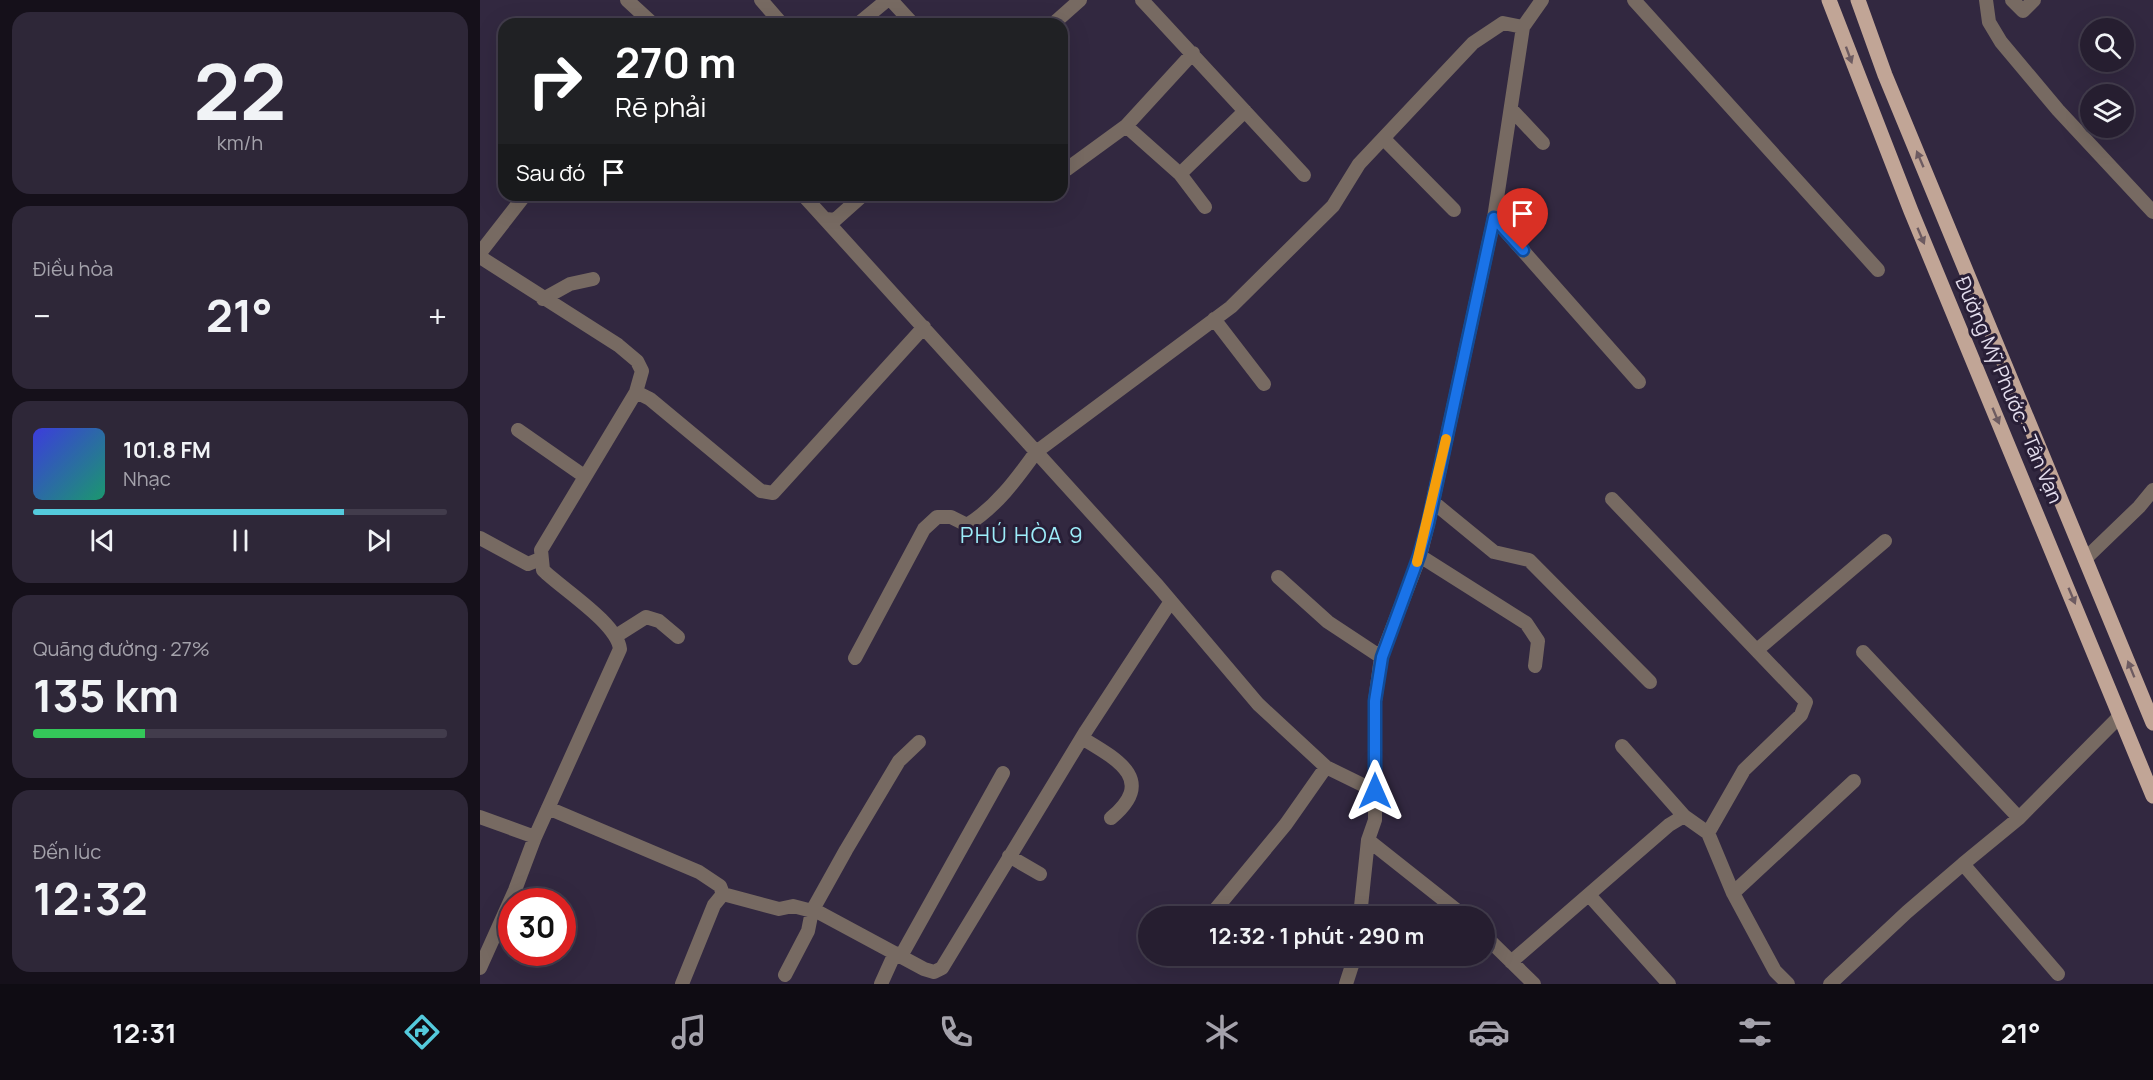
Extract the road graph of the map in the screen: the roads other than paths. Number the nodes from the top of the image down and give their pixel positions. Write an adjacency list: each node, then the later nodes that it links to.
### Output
1 (627, 0): 13 (street)
2 (761, 0): 14 (street)
3 (889, 0): 15 (street); 16 (street)
4 (1080, 0): 17 (street)
5 (1142, 0): 19 (street)
6 (1542, 0): 18 (street)
7 (1634, 0): 37 (street)
8 (1829, 0): 66 (main road, Đường Mỹ Phước - Tân Vạn, one-way to 66)
9 (1858, 0): 55 (main road, Đường Mỹ Phước - Tân Vạn, one-way to 9)
10 (1986, 0): 33 (street)
11 (2012, 0): 12 (street)
12 (2034, 0)
13 (646, 18)
14 (777, 18)
15 (866, 18)
16 (907, 18)
17 (1060, 18)
18 (1523, 27): 20 (street); 23 (street)
19 (1193, 53): 21 (street); 22 (street)
20 (1512, 110): 24 (street); 34 (street)
21 (1245, 111): 26 (street); 27 (street)
22 (1126, 126): 25 (street); 26 (street)
23 (1384, 139): 32 (street); 40 (street)
24 (1543, 143)
25 (1068, 168)
26 (1180, 174): 31 (street)
27 (1304, 176)
28 (520, 201): 36 (street)
29 (809, 201): 35 (street)
30 (856, 201): 35 (street)
31 (1204, 207)
32 (1454, 210)
33 (2153, 212)
34 (1494, 218): 42 (street); 50 (street)
35 (826, 219): 41 (street)
36 (480, 255): 39 (street)
37 (1878, 270)
38 (593, 279): 39 (street)
39 (543, 299): 44 (street)
40 (1214, 319): 43 (street); 46 (street)
41 (924, 327): 44 (street); 46 (street)
42 (1639, 382)
43 (1264, 384)
44 (636, 392): 47 (street)
45 (518, 430): 47 (street)
46 (1036, 452): 57 (street); 63 (street)
47 (584, 476): 54 (street)
48 (2153, 490): 55 (street)
49 (1612, 499): 60 (street)
50 (1433, 502): 53 (street); 65 (street)
51 (480, 538): 54 (street)
52 (1885, 541): 60 (street)
53 (1419, 556): 62 (street); 64 (street)
54 (540, 558): 58 (street)
55 (2085, 558): 67 (main road, Đường Mỹ Phước - Tân Vạn, one-way to 55)
56 (1278, 578): 62 (street)
57 (1171, 601): 68 (street); 71 (street)
58 (616, 636): 59 (street); 76 (street)
59 (678, 637)
60 (1757, 650): 81 (street)
61 (1863, 652): 80 (street)
62 (1382, 657): 74 (street)
63 (855, 658)
64 (1535, 666)
65 (1650, 682)
66 (2120, 716): 75 (main road, Đường Mỹ Phước - Tân Vạn); 80 (street)
67 (2153, 723)
68 (1082, 738): 79 (street); 84 (street)
69 (919, 742): 93 (street)
70 (1622, 746): 77 (street)
71 (1326, 767): 74 (street); 90 (street)
72 (1003, 773): 95 (street)
73 (1854, 781): 87 (street)
74 (1375, 791): 83 (street)
75 (2153, 796)
76 (548, 808): 82 (street); 88 (street)
77 (1684, 816): 81 (street); 89 (street)
78 (480, 817): 82 (street)
79 (1111, 818)
80 (2019, 818): 85 (street)
81 (1708, 833): 87 (street)
82 (534, 837): 98 (street)
83 (1368, 840): 91 (street); 92 (street)
84 (1009, 856): 86 (street); 95 (street)
85 (1963, 864): 99 (street); 107 (street)
86 (1040, 874)
87 (1733, 893): 106 (street)
88 (723, 894): 93 (street); 101 (street)
89 (1589, 895): 96 (street); 105 (street)
90 (1218, 906)
91 (1361, 906)
92 (1451, 906)
93 (812, 910): 95 (street); 100 (street)
94 (1495, 946): 96 (street)
95 (898, 955): 102 (street)
96 (1511, 962): 104 (street)
97 (1351, 966): 103 (street)
98 (480, 968)
99 (2058, 974)
100 (785, 975)
101 (682, 984)
102 (881, 984)
103 (1346, 984)
104 (1534, 984)
105 (1669, 984)
106 (1788, 984)
107 (1830, 984)

